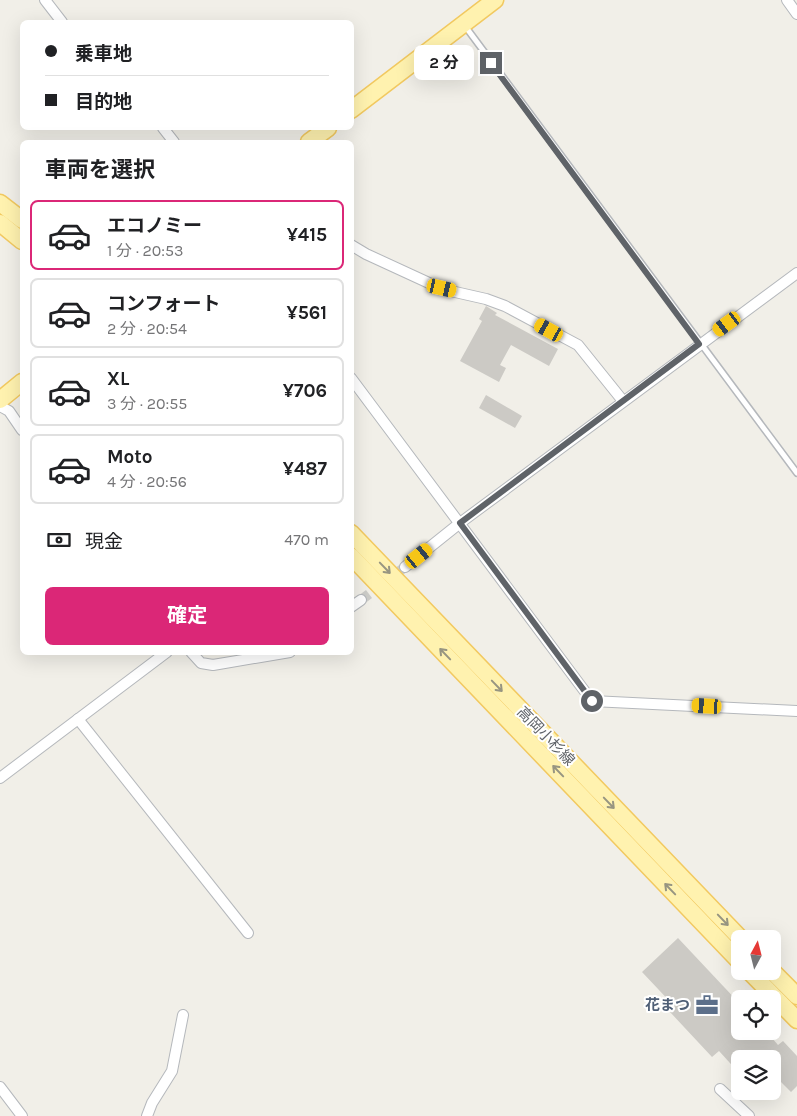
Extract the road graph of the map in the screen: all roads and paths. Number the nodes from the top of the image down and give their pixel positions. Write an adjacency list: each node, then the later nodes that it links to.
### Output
1 (45, 0): 5 (street)
2 (495, 0): 6 (main road)
3 (787, 0): 4 (street)
4 (797, 14)
5 (60, 20)
6 (463, 24): 7 (main road); 18 (lane)
7 (354, 108)
8 (165, 130): 10 (street)
9 (325, 130): 11 (main road)
10 (172, 140)
11 (312, 140)
12 (0, 203): 13 (main road)
13 (20, 218)
14 (0, 223): 15 (main road)
15 (20, 239)
16 (354, 247): 22 (street)
17 (797, 273): 18 (street)
18 (699, 344): 22 (street); 25 (lane)
19 (354, 382): 26 (street)
20 (20, 384): 21 (main road)
21 (0, 400)
22 (623, 401): 26 (street)
23 (0, 406): 24 (street)
24 (20, 427)
25 (797, 473)
26 (460, 523): 29 (street); 35 (street)
27 (354, 536): 38 (main road, 高岡小杉線, one-way to 38)
28 (354, 559): 40 (main road, 高岡小杉線, one-way to 28)
29 (405, 567)
30 (361, 600): 31 (street)
31 (354, 605)
32 (163, 655): 36 (street)
33 (194, 655): 34 (street)
34 (272, 655)
35 (797, 711)
36 (78, 719): 37 (street); 39 (street)
37 (0, 778)
38 (732, 930)
39 (248, 933)
40 (731, 953)
41 (758, 980): 45 (main road)
42 (781, 980): 43 (main road)
43 (797, 996)
44 (182, 1015): 49 (street)
45 (797, 1020)
46 (0, 1087): 48 (street)
47 (720, 1089): 50 (street)
48 (22, 1116)
49 (147, 1116)
50 (749, 1116)

